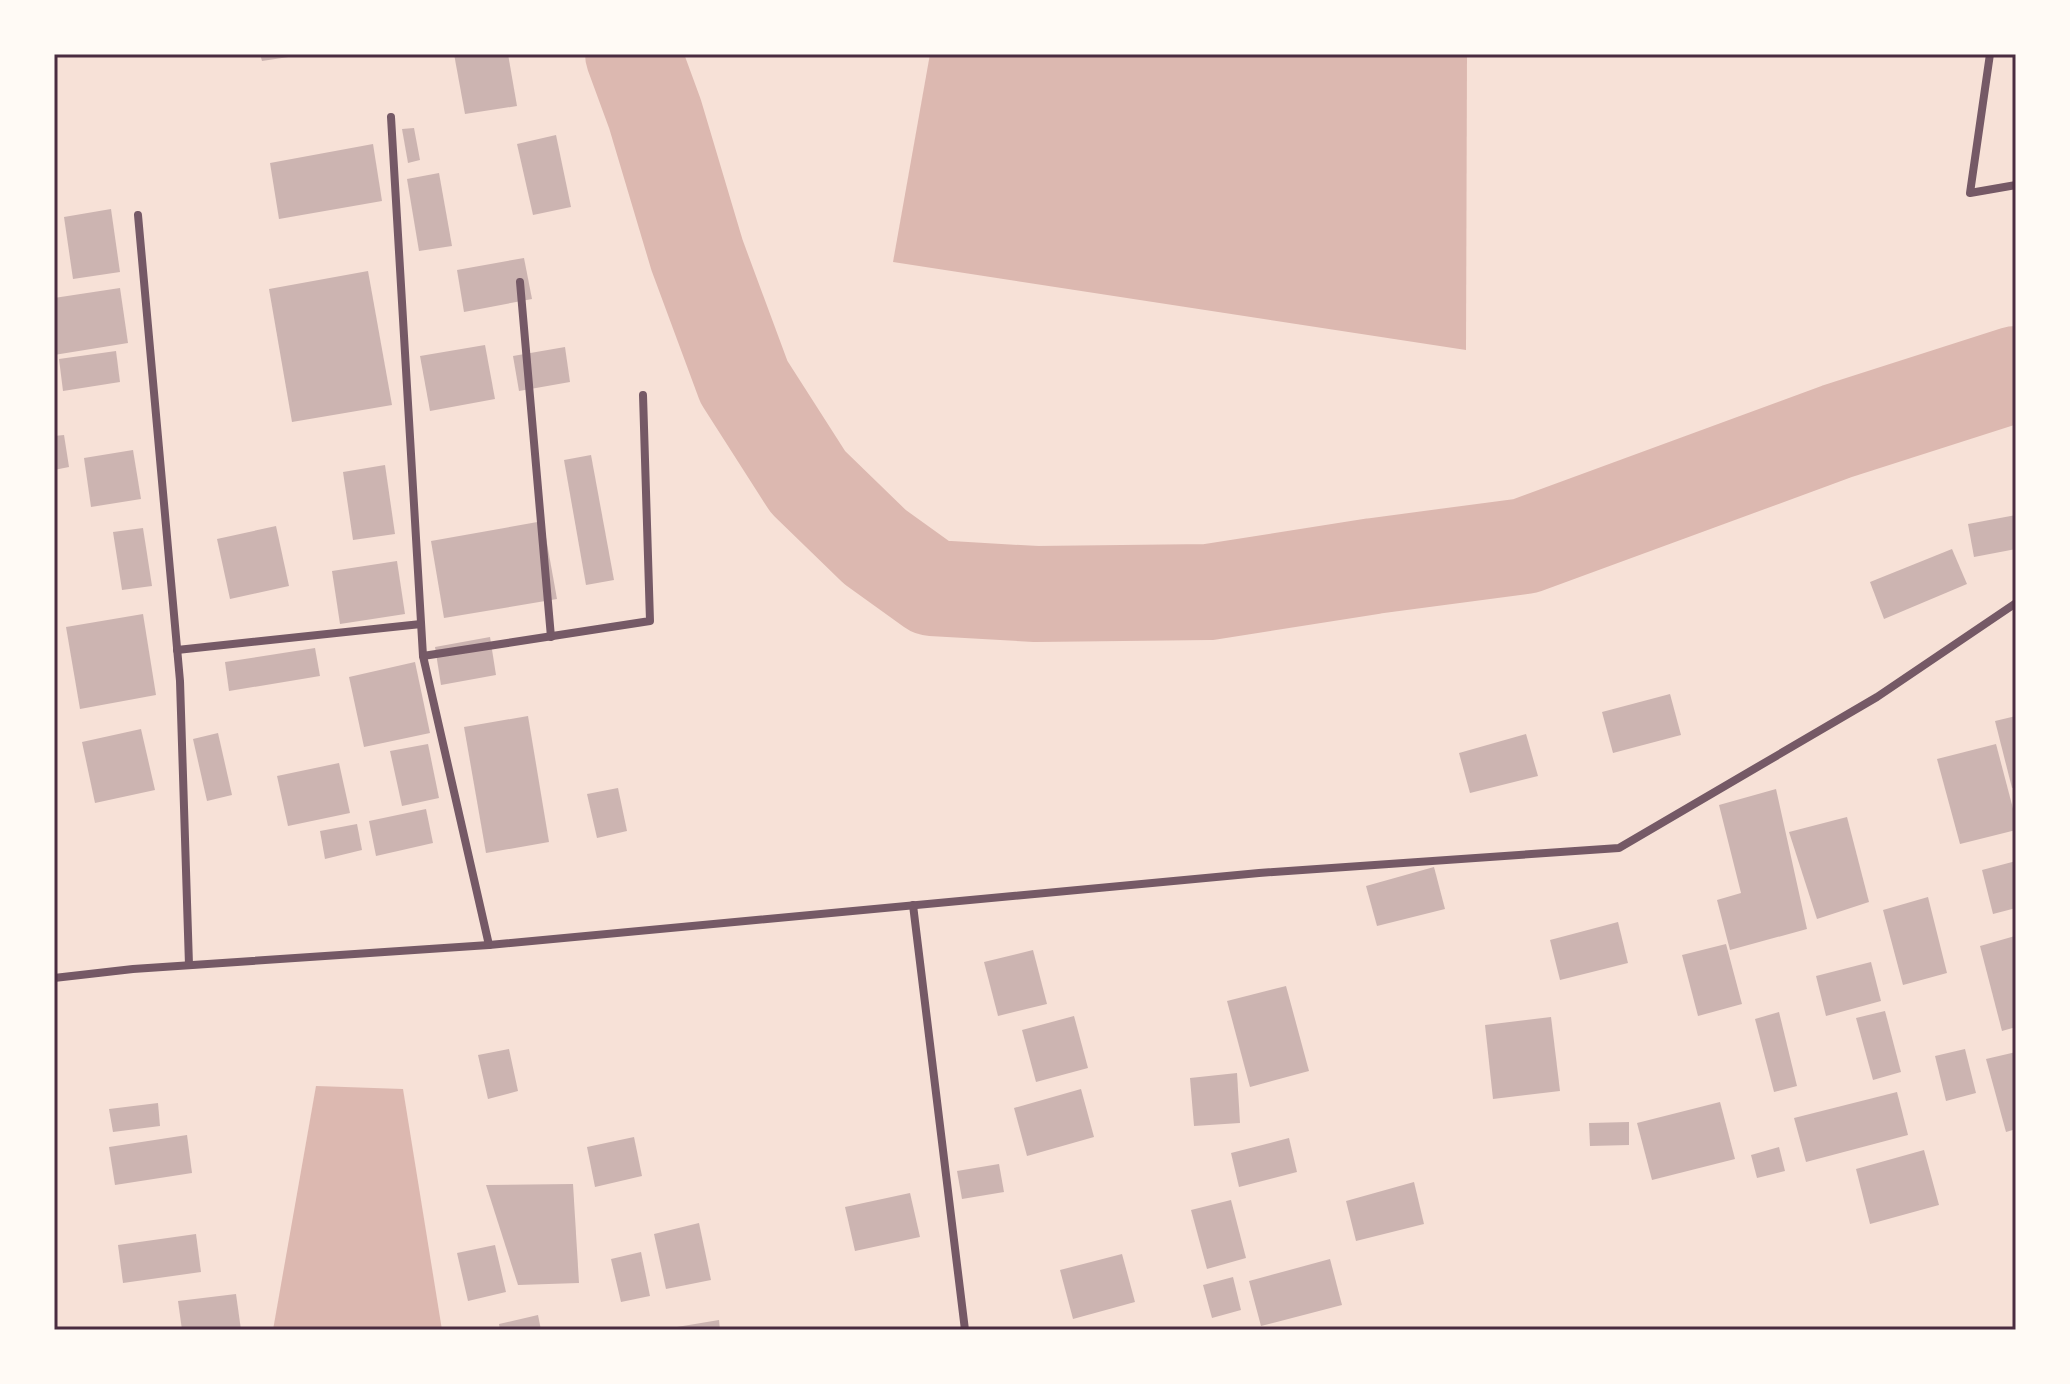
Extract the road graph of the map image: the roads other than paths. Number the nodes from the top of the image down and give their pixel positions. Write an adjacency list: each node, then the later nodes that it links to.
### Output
1 (1990, 54): 3 (street)
2 (391, 117): 8 (street)
3 (2016, 185)
4 (138, 215): 10 (street)
5 (520, 282): 9 (street)
6 (643, 395): 9 (street)
7 (2016, 603): 12 (street)
8 (421, 624): 10 (street); 11 (street)
9 (551, 637): 11 (street)
10 (177, 650): 14 (street)
11 (423, 656): 13 (street)
12 (913, 905): 13 (street); 16 (street)
13 (489, 945): 14 (street)
14 (189, 965): 15 (street)
15 (54, 978)
16 (965, 1330)

